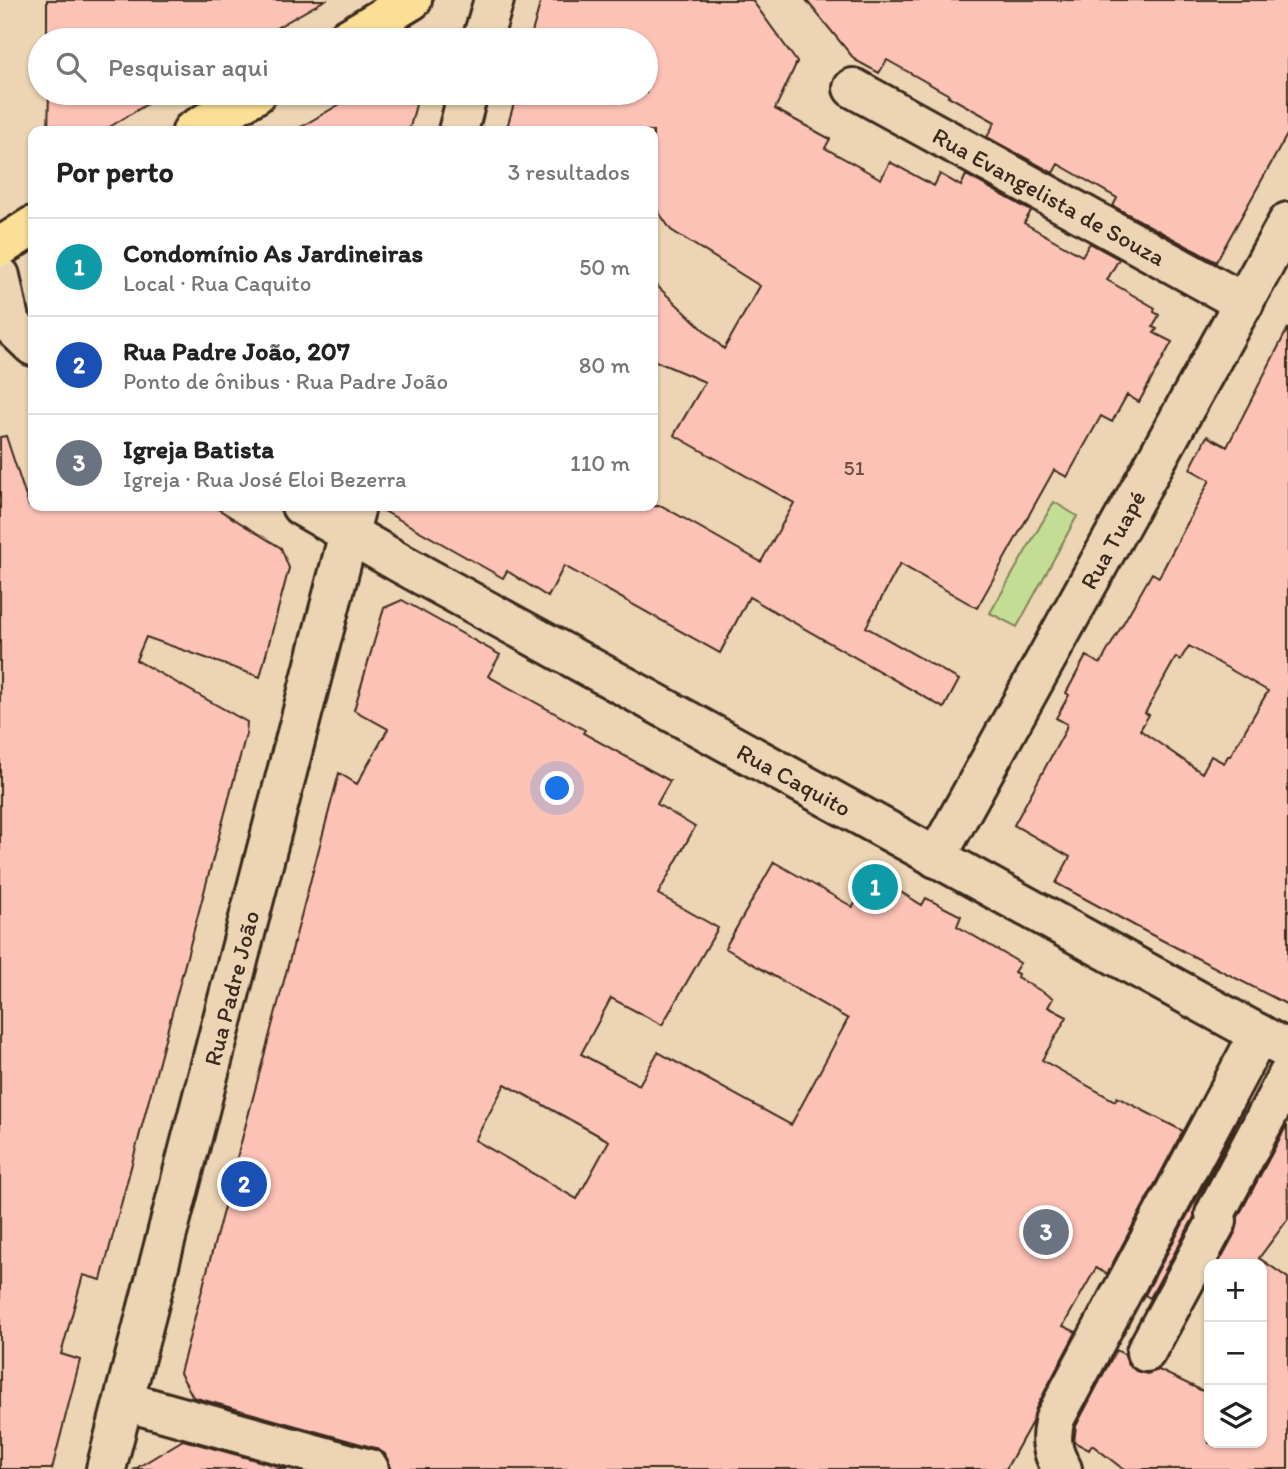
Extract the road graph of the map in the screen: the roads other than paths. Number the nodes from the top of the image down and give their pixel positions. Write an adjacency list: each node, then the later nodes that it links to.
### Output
1 (412, 0): 3 (main road)
2 (494, 0): 4 (street)
3 (365, 28)
4 (486, 28)
5 (853, 88): 14 (street, Rua Evangelista de Souza)
6 (236, 105): 8 (main road)
7 (465, 105): 9 (street)
8 (201, 126)
9 (459, 126)
10 (1288, 222): 14 (street, Rua Tuapé)
11 (28, 229): 12 (main road)
12 (0, 247)
13 (0, 276): 15 (street)
14 (1244, 303): 18 (street, Rua Tuapé)
15 (28, 341)
16 (320, 511): 17 (street, Rua Caquito)
17 (353, 520): 18 (street, Rua Caquito); 22 (street, Rua Padre João)
18 (936, 859): 19 (street, Rua Caquito)
19 (1273, 1042): 25 (street)
20 (1288, 1074): 21 (street)
21 (1146, 1352)
22 (124, 1401): 23 (street, Rua Padre João); 24 (street)
23 (107, 1469)
24 (369, 1469)
25 (1062, 1469)

